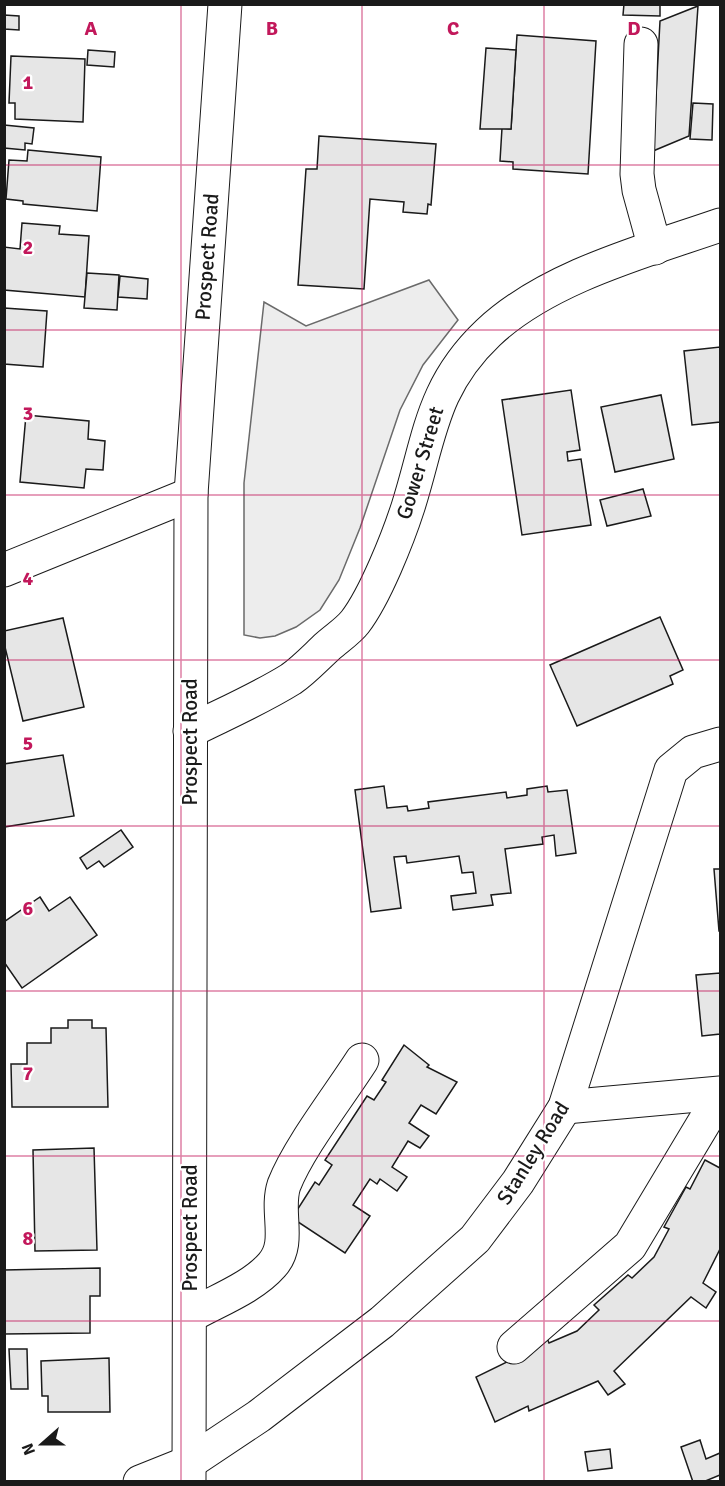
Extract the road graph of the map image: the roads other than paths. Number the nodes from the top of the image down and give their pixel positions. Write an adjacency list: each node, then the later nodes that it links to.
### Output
1 (225, 4): 5 (street, Prospect Road)
2 (641, 44): 4 (street)
3 (720, 225): 4 (street, Gower Street)
4 (655, 248): 7 (street, Gower Street)
5 (191, 494): 6 (street); 7 (street, Prospect Road)
6 (4, 570)
7 (190, 730): 12 (street, Prospect Road)
8 (720, 744): 11 (street, Stanley Road)
9 (362, 1060): 12 (street)
10 (720, 1094): 11 (street); 13 (street)
11 (566, 1107): 14 (street, Stanley Road)
12 (190, 1316): 14 (street, Prospect Road)
13 (514, 1347)
14 (190, 1472): 15 (street, Stanley Road)
15 (140, 1482)

